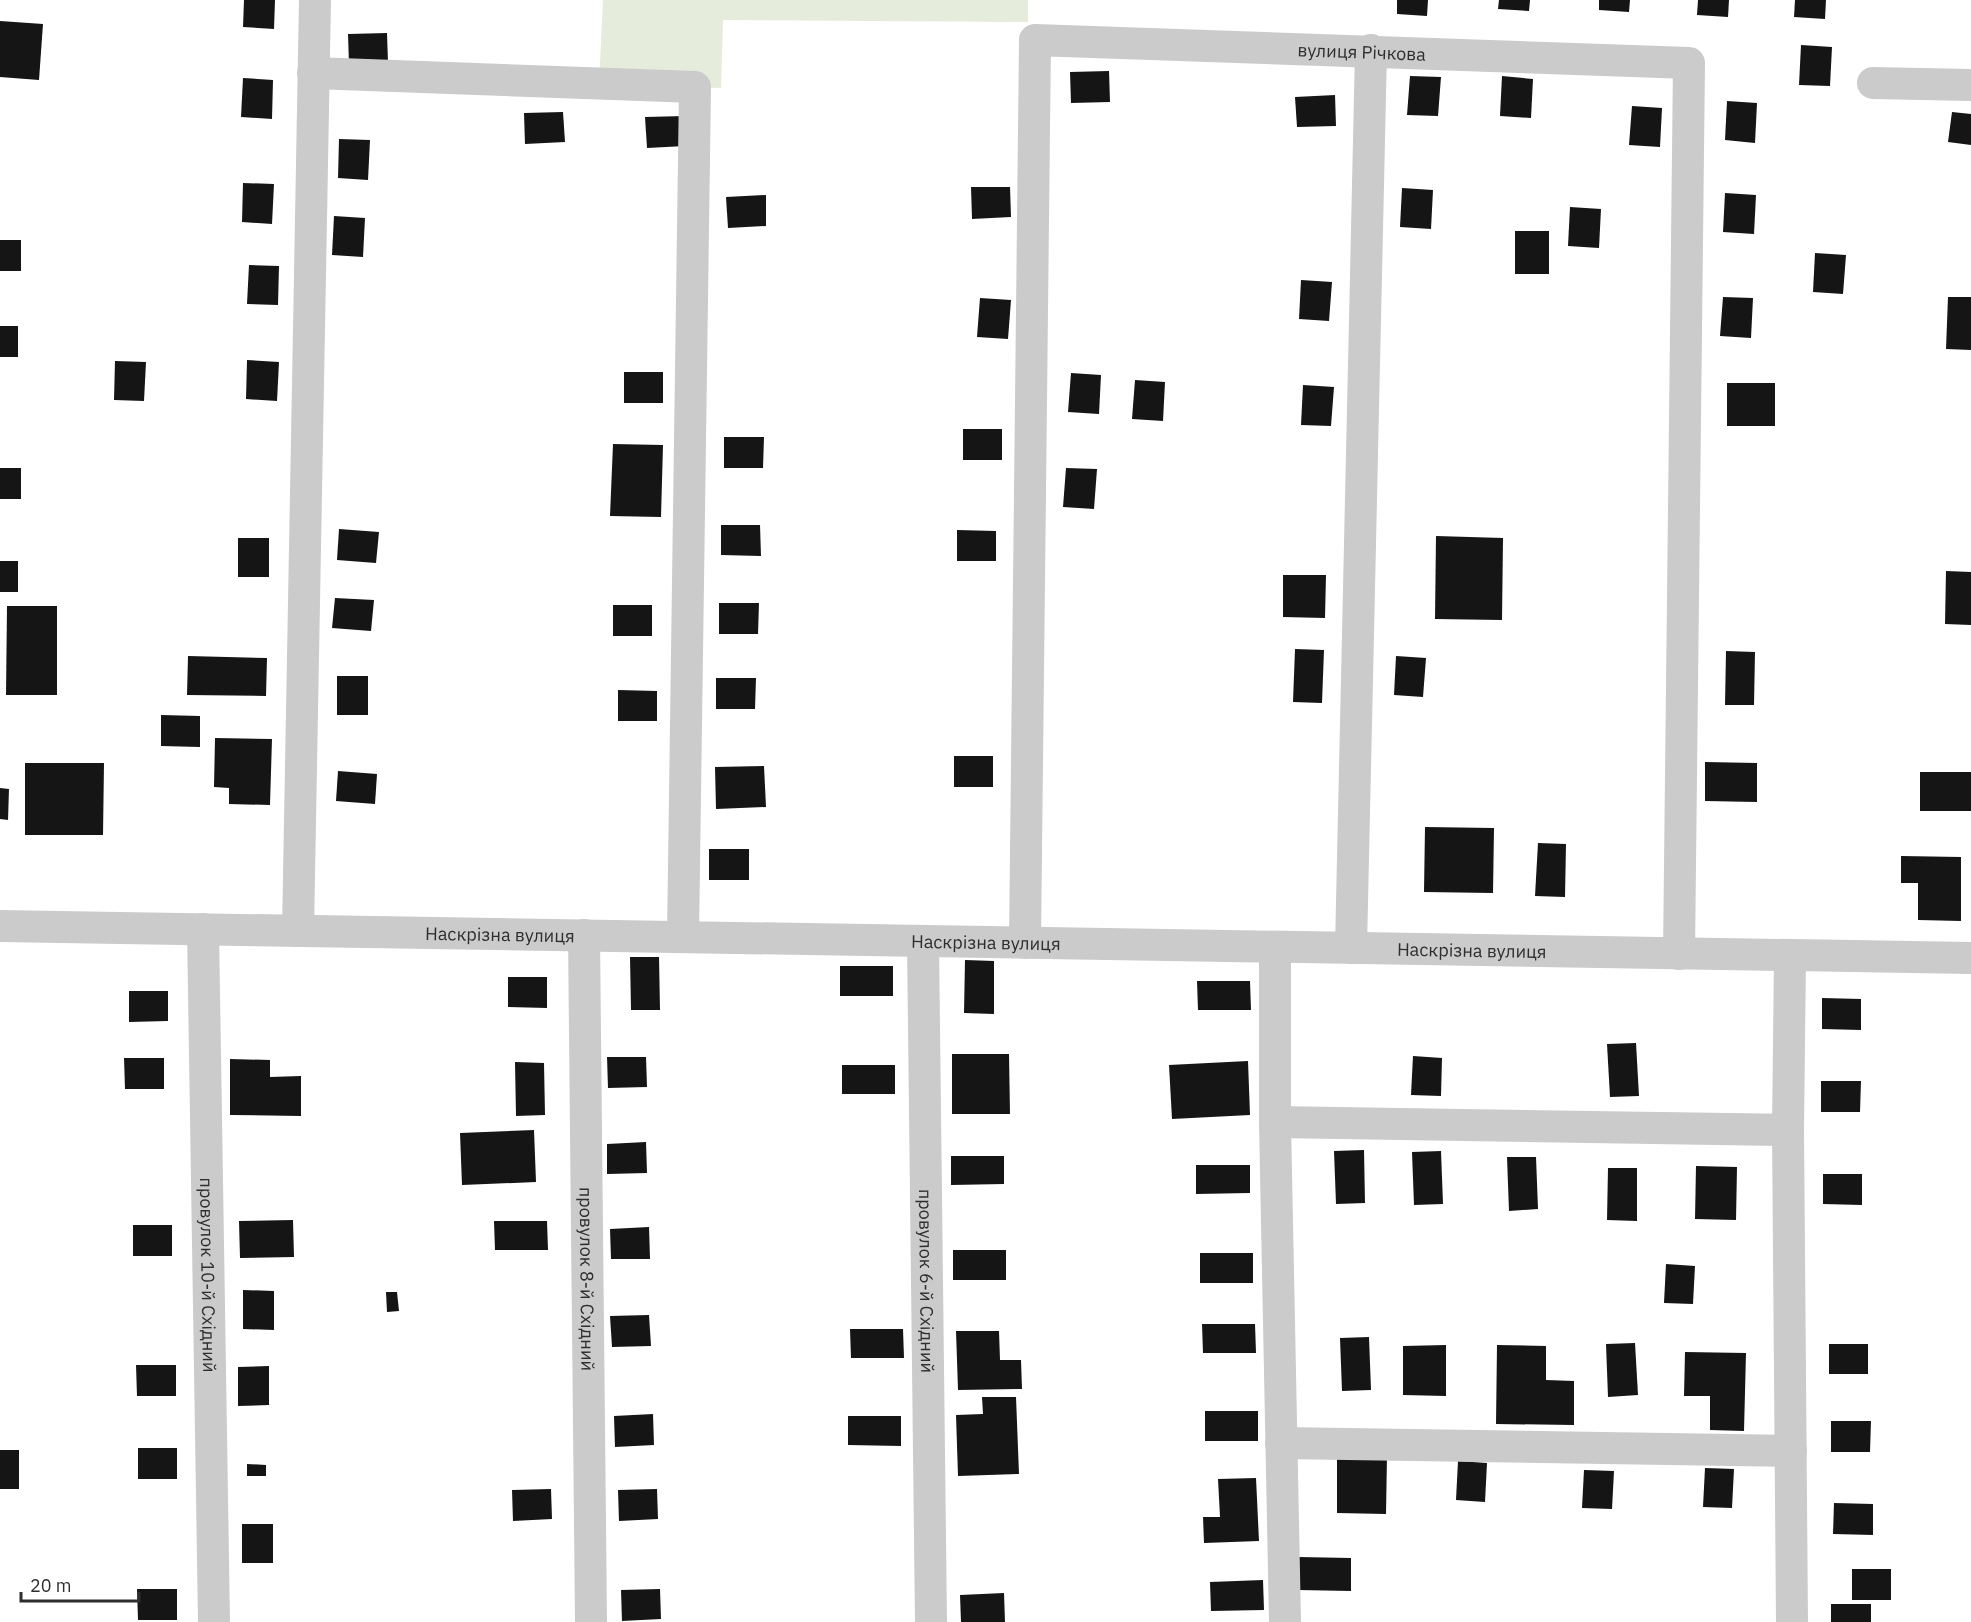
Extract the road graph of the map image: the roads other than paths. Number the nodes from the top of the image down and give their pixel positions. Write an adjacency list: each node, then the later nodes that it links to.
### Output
1 (315, 0): 3 (street)
2 (1371, 50): 12 (street, вулиця Річкова); 14 (street); 15 (street, вулиця Річкова)
3 (313, 73): 8 (street); 10 (street)
4 (1873, 84): 5 (street)
5 (1971, 85)
6 (0, 926): 7 (street, Наскрізна вулиця)
7 (203, 929): 8 (street, Наскрізна вулиця); 22 (street, провулок 10-й Східний)
8 (298, 931): 9 (street, Наскрізна вулиця)
9 (584, 935): 10 (street, Наскрізна вулиця); 23 (street, провулок 8-й Східний)
10 (683, 937): 11 (street, Наскрізна вулиця)
11 (923, 941): 12 (street, Наскрізна вулиця); 24 (street, провулок 6-й Східний)
12 (1025, 943): 13 (street, Наскрізна вулиця)
13 (1275, 946): 14 (street, Наскрізна вулиця); 18 (street)
14 (1351, 948): 15 (street, Наскрізна вулиця)
15 (1679, 954): 16 (street, Наскрізна вулиця)
16 (1790, 955): 17 (street, Наскрізна вулиця); 19 (street)
17 (1971, 958)
18 (1275, 1122): 19 (street); 20 (street)
19 (1788, 1131): 21 (street)
20 (1281, 1443): 21 (street); 25 (street)
21 (1791, 1451): 26 (street)
22 (214, 1622)
23 (591, 1622)
24 (931, 1622)
25 (1285, 1622)
26 (1792, 1622)

